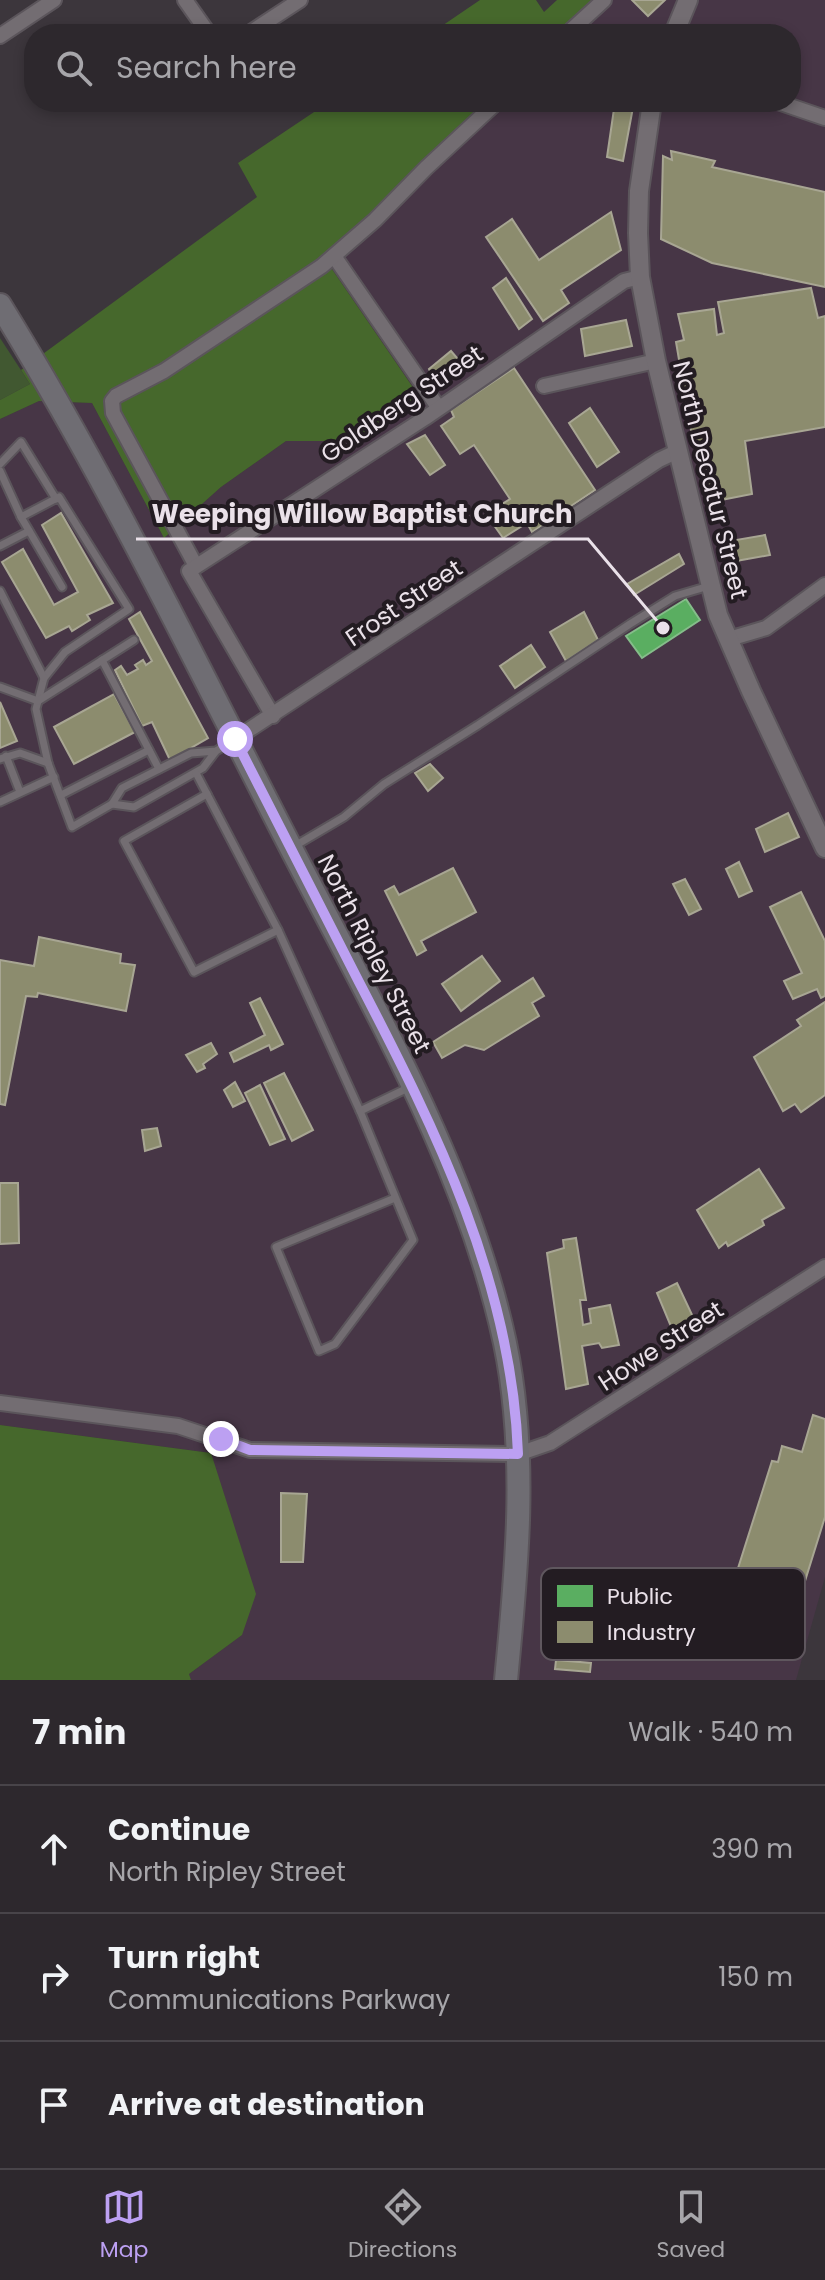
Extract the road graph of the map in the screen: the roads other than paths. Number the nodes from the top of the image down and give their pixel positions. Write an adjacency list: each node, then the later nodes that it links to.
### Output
1 (54, 0): 10 (street)
2 (185, 0): 6 (street)
3 (604, 0): 8 (street)
4 (688, 0): 9 (street)
5 (298, 1): 7 (street)
6 (202, 24)
7 (263, 24)
8 (578, 24)
9 (678, 24)
10 (0, 36)
11 (801, 110): 14 (street)
12 (486, 112): 15 (street)
13 (651, 112): 16 (street, North Decatur Street)
14 (825, 118)
15 (334, 256): 20 (street); 28 (street)
16 (640, 277): 18 (street, North Decatur Street); 20 (street, Goldberg Street)
17 (0, 305): 40 (main road, North Ripley Street)
18 (656, 361): 19 (street); 21 (street, North Decatur Street)
19 (544, 386)
20 (438, 407): 28 (street, Goldberg Street)
21 (678, 451): 30 (street, North Decatur Street); 39 (street, Frost Street)
22 (0, 464): 24 (lane)
23 (0, 471): 25 (lane)
24 (56, 499): 25 (lane); 36 (lane)
25 (21, 517): 26 (lane)
26 (29, 531): 27 (lane); 31 (lane)
27 (0, 546)
28 (193, 568): 39 (street)
29 (825, 585): 33 (street)
30 (709, 586): 33 (street, North Decatur Street); 53 (lane)
31 (62, 587)
32 (0, 591): 36 (lane)
33 (729, 639): 52 (street, North Decatur Street)
34 (134, 640): 35 (lane)
35 (102, 660): 38 (lane); 41 (lane)
36 (44, 678): 38 (lane)
37 (0, 687): 38 (lane)
38 (38, 701): 43 (lane)
39 (273, 716): 40 (street, Frost Street)
40 (226, 745): 44 (lane); 45 (lane); 53 (main road, North Ripley Street)
41 (149, 750): 44 (lane); 49 (lane)
42 (3, 757): 43 (lane); 47 (lane)
43 (48, 763): 46 (lane)
44 (159, 769): 51 (lane)
45 (196, 773): 48 (lane); 51 (lane)
46 (54, 777): 47 (lane); 49 (lane)
47 (20, 792): 50 (lane)
48 (207, 794): 54 (lane); 54 (lane)
49 (61, 795): 51 (lane)
50 (0, 802)
51 (112, 804)
52 (825, 848)
53 (291, 849): 55 (main road, North Ripley Street)
54 (278, 930): 56 (lane)
55 (412, 1086): 56 (lane); 60 (main road, North Ripley Street)
56 (360, 1111): 57 (lane)
57 (395, 1198): 57 (lane)
58 (825, 1267): 60 (street, Howe Street)
59 (0, 1403): 60 (street)
60 (518, 1454): 61 (main road, North Ripley Street)
61 (506, 1680)

